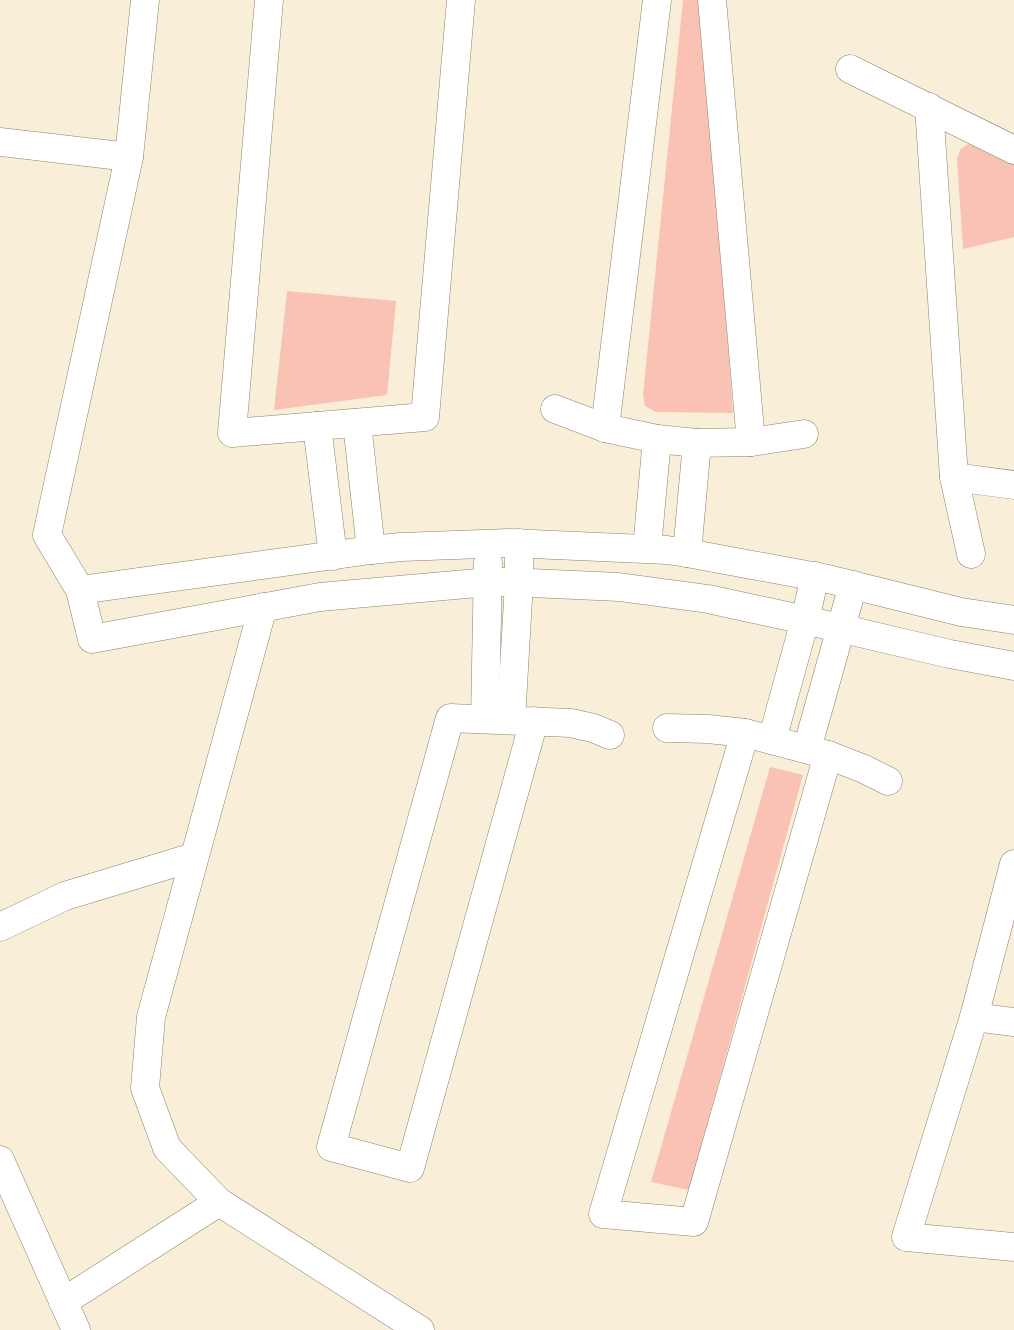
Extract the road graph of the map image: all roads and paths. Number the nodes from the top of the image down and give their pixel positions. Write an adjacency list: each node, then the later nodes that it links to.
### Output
1 (145, 0): 10 (street)
2 (269, 0): 13 (street)
3 (461, 0): 12 (street)
4 (657, 0): 14 (street)
5 (712, 0): 17 (street)
6 (850, 69): 7 (street)
7 (929, 107): 9 (street); 19 (street)
8 (0, 142): 10 (street)
9 (1014, 150)
10 (129, 157): 32 (street)
11 (555, 409): 14 (street)
12 (357, 423): 13 (street); 24 (street)
13 (317, 426): 27 (street)
14 (605, 428): 16 (street)
15 (804, 434): 17 (street)
16 (657, 439): 18 (street); 23 (street)
17 (751, 442): 18 (street)
18 (698, 443): 25 (street)
19 (954, 476): 20 (street); 26 (street)
20 (1014, 485)
21 (519, 543): 22 (street); 23 (street); 30 (street)
22 (488, 544): 24 (street); 29 (street)
23 (647, 548): 25 (street)
24 (370, 550): 27 (street)
25 (687, 552): 28 (street)
26 (971, 554)
27 (333, 556): 32 (street)
28 (815, 576): 31 (street); 34 (street)
29 (489, 582): 30 (street); 33 (street); 38 (street)
30 (519, 583): 34 (street); 38 (street)
31 (853, 585): 35 (street); 36 (street)
32 (80, 590): 33 (street)
33 (263, 607): 45 (street)
34 (805, 620): 36 (street); 42 (street)
35 (1014, 620)
36 (841, 628): 37 (street); 43 (street)
37 (1014, 666)
38 (510, 720): 38 (street); 41 (street)
39 (667, 728): 40 (street)
40 (745, 733): 42 (street); 43 (street)
41 (610, 735)
42 (772, 740): 43 (street)
43 (818, 752): 44 (street)
44 (888, 782)
45 (194, 857): 47 (street); 51 (street)
46 (1014, 864): 48 (street)
47 (0, 927)
48 (974, 1017): 49 (street); 52 (street)
49 (1014, 1022)
50 (0, 1160): 53 (street)
51 (219, 1202): 53 (street); 55 (street)
52 (1014, 1248)
53 (63, 1302): 54 (street)
54 (76, 1330)
55 (420, 1330)

